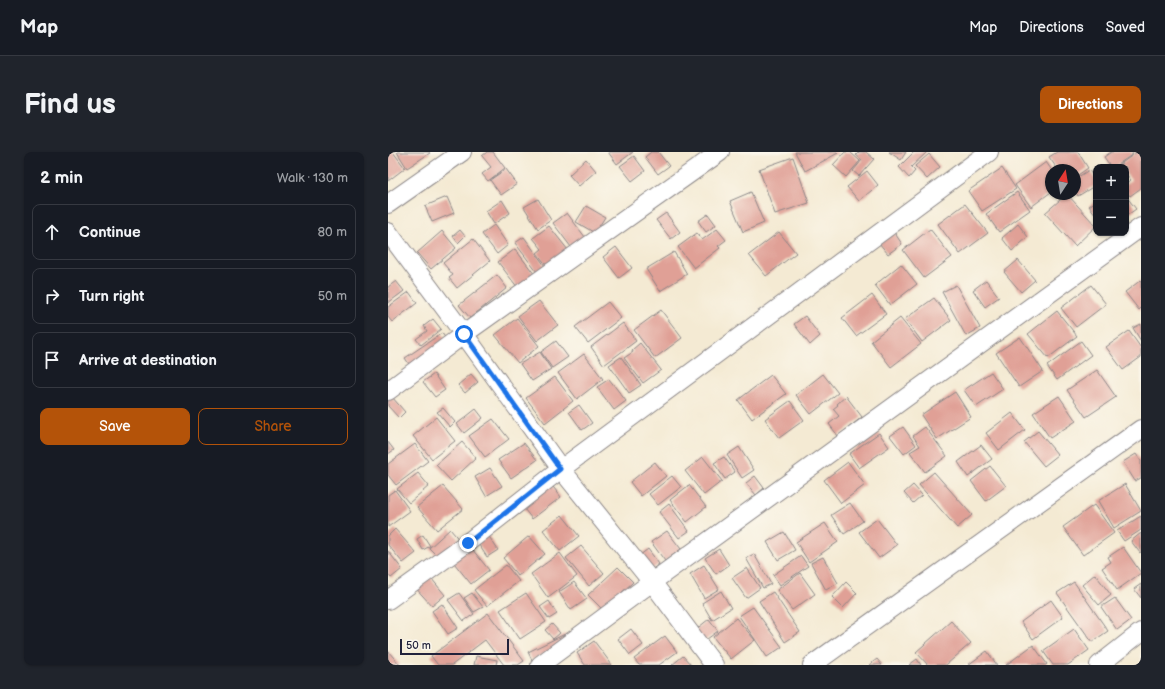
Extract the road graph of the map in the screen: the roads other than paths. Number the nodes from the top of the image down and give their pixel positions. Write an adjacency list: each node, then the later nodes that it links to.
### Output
1 (462, 152): 4 (street)
2 (720, 152): 7 (street)
3 (989, 152): 10 (street)
4 (388, 204)
5 (1141, 227): 11 (street)
6 (388, 232): 7 (street)
7 (464, 334): 8 (street); 10 (street)
8 (388, 391)
9 (1141, 429): 16 (street)
10 (560, 469): 11 (street); 12 (street)
11 (652, 582): 14 (street); 15 (street)
12 (388, 600)
13 (1141, 632): 17 (street)
14 (540, 665)
15 (714, 665)
16 (812, 665)
17 (1099, 665)

